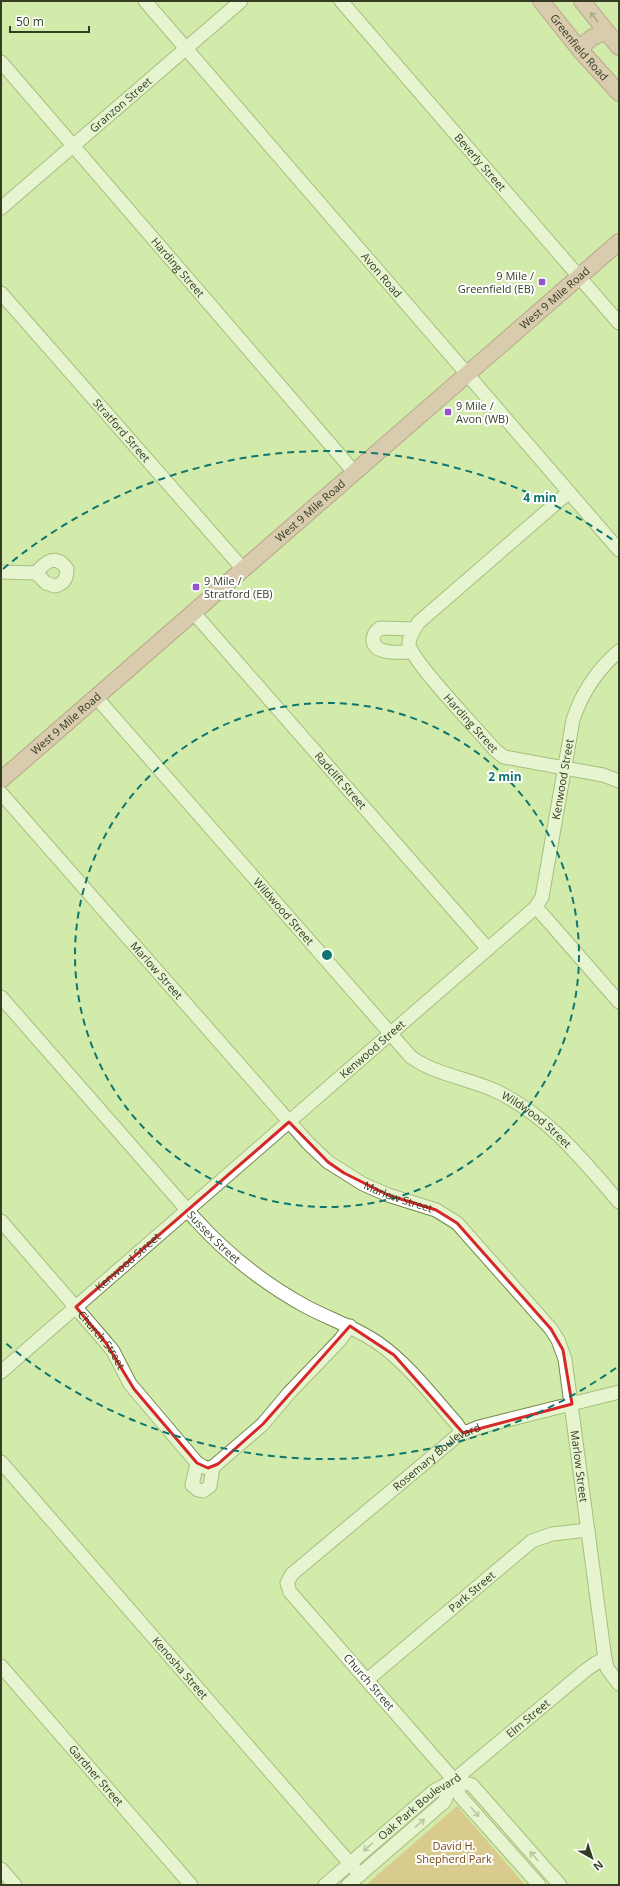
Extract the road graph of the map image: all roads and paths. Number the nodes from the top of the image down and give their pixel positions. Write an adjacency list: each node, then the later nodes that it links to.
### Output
1 (144, 1): 8 (street, Avon Road)
2 (241, 1): 8 (street, Granzon Street)
3 (341, 1): 15 (street, Beverly Street)
4 (541, 1): 9 (main road, Greenfield Road)
5 (582, 1): 6 (main road, one-way to 5)
6 (606, 32): 7 (main road); 9 (main road)
7 (619, 47)
8 (186, 49): 12 (street, Granzon Street); 18 (street, Avon Road)
9 (580, 50): 11 (main road, Greenfield Road)
10 (1, 62): 12 (street, Harding Street)
11 (619, 93)
12 (73, 146): 13 (street, Granzon Street); 19 (street, Harding Street)
13 (1, 208)
14 (619, 242): 15 (main road, West 9 Mile Road)
15 (579, 278): 17 (street, Beverly Street); 18 (main road, West 9 Mile Road)
16 (1, 293): 22 (street, Stratford Street)
17 (619, 323)
18 (467, 375): 19 (main road, West 9 Mile Road); 20 (street, Avon Road)
19 (355, 473): 22 (main road, West 9 Mile Road)
20 (569, 492): 21 (street, Avon Road); 26 (street)
21 (619, 550)
22 (243, 569): 25 (main road, West 9 Mile Road)
23 (1, 572): 24 (street)
24 (36, 574)
25 (194, 612): 29 (main road, West 9 Mile Road); 35 (street, Radclift Street)
26 (414, 629): 28 (street); 28 (street)
27 (619, 651): 30 (street, Kenwood Street)
28 (412, 652): 30 (street, Harding Street)
29 (96, 696): 31 (main road, West 9 Mile Road); 38 (street, Wildwood Street)
30 (563, 768): 32 (street, Harding Street); 34 (street, Kenwood Street)
31 (1, 780)
32 (619, 781)
33 (1, 793): 39 (street, Marlow Street)
34 (536, 907): 35 (street, Kenwood Street); 37 (street)
35 (488, 949): 38 (street, Kenwood Street)
36 (1, 997): 41 (street, Sussex Street)
37 (619, 1002)
38 (390, 1035): 39 (street, Kenwood Street); 40 (street, Wildwood Street)
39 (289, 1122): 41 (street, Kenwood Street); 47 (street, Marlow Street)
40 (619, 1202)
41 (187, 1211): 43 (street, Kenwood Street); 44 (street, Sussex Street)
42 (1, 1221): 43 (street, Church Street)
43 (76, 1307): 45 (street, Kenwood Street); 50 (street, Church Street)
44 (350, 1326): 48 (street, Sussex Street); 51 (street)
45 (1, 1372)
46 (619, 1392): 47 (street, Rosemary Boulevard)
47 (572, 1404): 48 (street, Rosemary Boulevard); 52 (street, Marlow Street)
48 (462, 1433): 53 (street, Rosemary Boulevard)
49 (1, 1462): 61 (street, Kenosha Street)
50 (197, 1463): 51 (street); 51 (street)
51 (214, 1467)
52 (588, 1530): 54 (street, Marlow Street); 56 (street, Park Street)
53 (287, 1583): 56 (street, Church Street)
54 (605, 1659): 57 (street, Marlow Street); 58 (street, Elm Street)
55 (1, 1666): 67 (street, Gardner Street)
56 (367, 1680): 58 (street, Church Street)
57 (619, 1684)
58 (454, 1780): 59 (street); 60 (street, Church Street, one-way to 60); 61 (street, Oak Park Boulevard, one-way to 61); 64 (street, Oak Park Boulevard, one-way to 58)
59 (509, 1828): 60 (street); 63 (street, one-way to 59)
60 (498, 1839): 65 (street, Church Street)
61 (350, 1864): 64 (street, Kenosha Street); 68 (street, Oak Park Boulevard)
62 (1, 1869): 66 (street)
63 (550, 1874): 65 (street, Church Street); 70 (street)
64 (360, 1875): 69 (street, Oak Park Boulevard)
65 (539, 1884)
66 (15, 1885)
67 (191, 1885)
68 (325, 1885)
69 (348, 1885)
70 (560, 1885)

